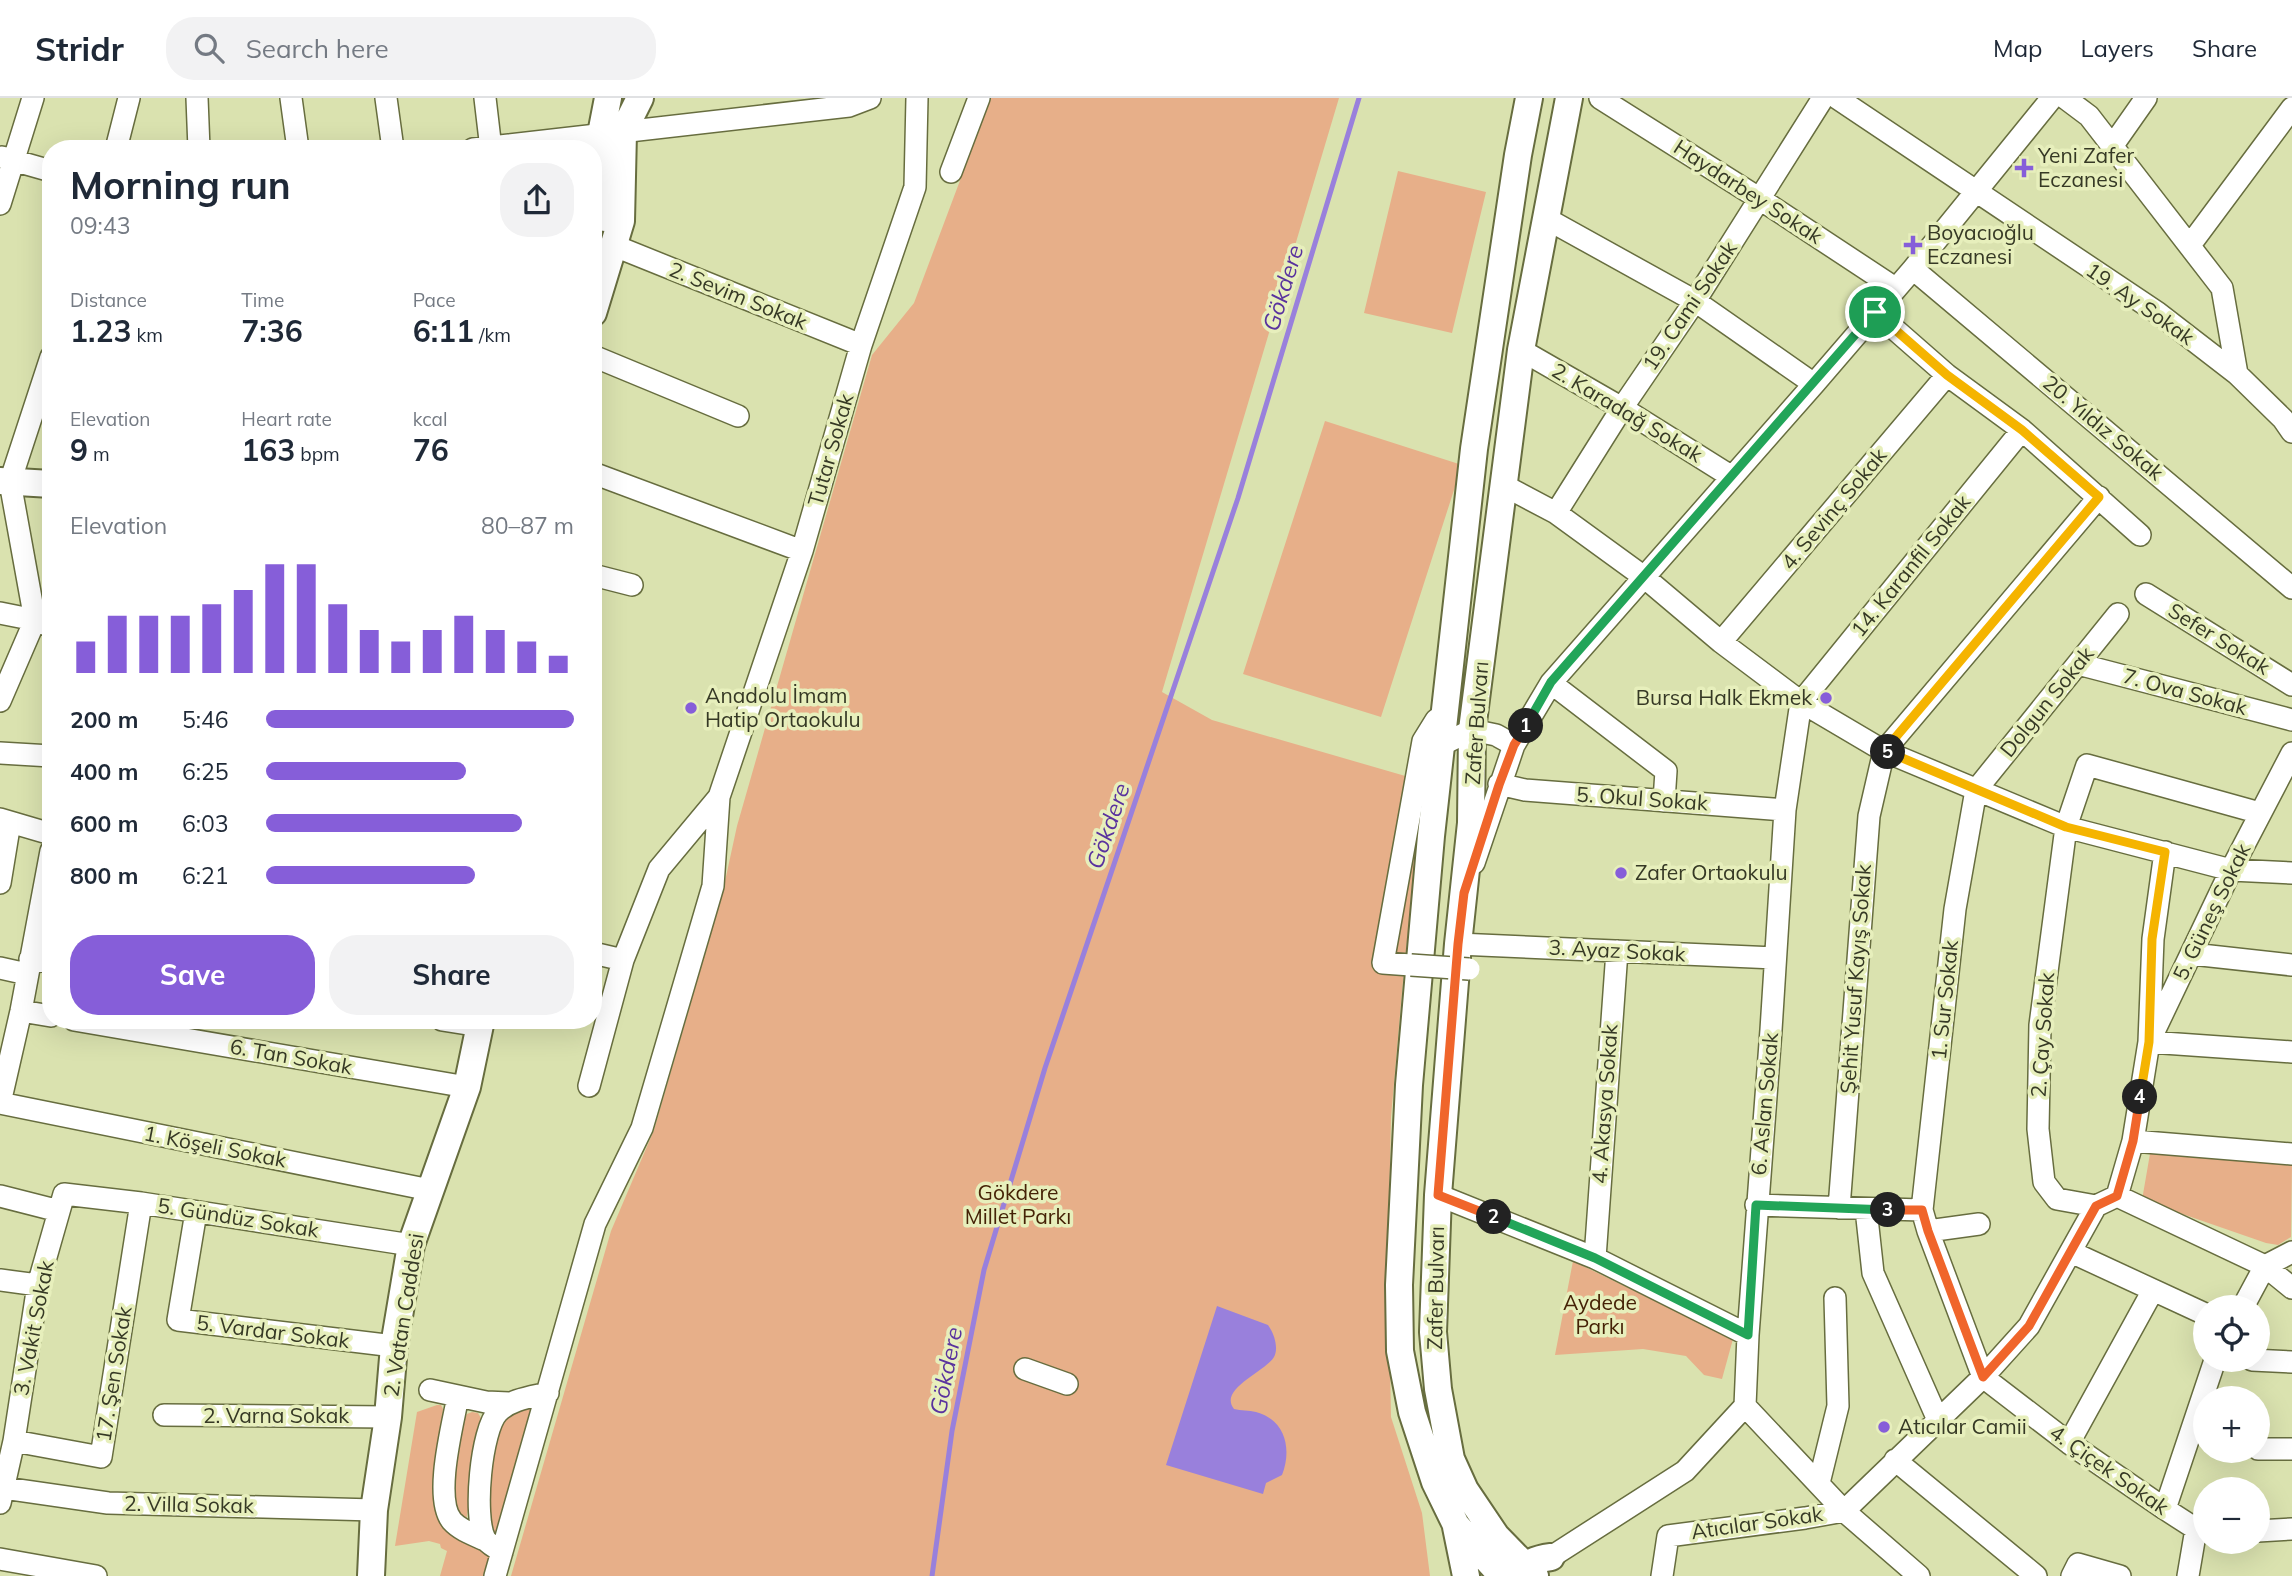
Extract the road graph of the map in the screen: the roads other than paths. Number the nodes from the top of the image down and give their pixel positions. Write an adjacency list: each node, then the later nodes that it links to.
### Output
1 (33, 98): 29 (street)
2 (129, 98): 22 (street)
3 (197, 98): 23 (street)
4 (291, 98): 24 (street)
5 (386, 98): 25 (street)
6 (485, 98): 26 (street)
7 (608, 98): 21 (main road)
8 (640, 98): 21 (main road)
9 (870, 98): 21 (street)
10 (917, 98): 43 (street, Tutar Sokak)
11 (979, 98): 31 (street)
12 (1530, 98): 79 (main road, Zafer Bulvarı)
13 (1569, 98): 35 (main road, Zafer Bulvarı)
14 (1600, 98): 33 (street, Haydarbey Sokak)
15 (1823, 98): 33 (street, 19. Cami Sokak)
16 (1837, 98): 32 (street, 19. Ay Sokak)
17 (2052, 98): 32 (street)
18 (2065, 98): 28 (street)
19 (2146, 98): 28 (street)
20 (2292, 108): 36 (street)
21 (612, 133): 27 (street); 37 (main road)
22 (118, 140)
23 (199, 140)
24 (297, 140)
25 (392, 140)
26 (485, 140)
27 (553, 140)
28 (2113, 145): 36 (street)
29 (7, 159): 30 (street); 34 (street)
30 (42, 169)
31 (951, 172)
32 (1974, 192): 38 (street); 46 (street, 19. Ay Sokak)
33 (1760, 199): 40 (street, Haydarbey Sokak); 41 (street, 19. Cami Sokak)
34 (0, 204)
35 (1547, 219): 41 (street); 44 (main road, Zafer Bulvarı)
36 (2190, 245): 46 (street)
37 (615, 246): 39 (main road); 43 (street, 2. Sevim Sokak)
38 (1913, 269): 40 (street); 66 (street, 20. Yıldız Sokak)
39 (602, 286)
40 (1895, 288): 42 (street)
41 (1695, 301): 49 (street); 50 (street, 19. Cami Sokak)
42 (1875, 312): 47 (street); 49 (street)
43 (861, 345): 62 (street, Tutar Sokak)
44 (1521, 349): 50 (street, 2. Karadağ Sokak); 58 (main road, Zafer Bulvarı)
45 (602, 360): 51 (street)
46 (2237, 374): 53 (street, 19. Ay Sokak)
47 (1947, 375): 52 (street); 73 (street, 4. Sevinç Sokak)
48 (42, 381): 56 (street)
49 (1814, 384): 55 (street)
50 (1622, 408): 55 (street, 2. Karadağ Sokak); 60 (street, 19. Cami Sokak)
51 (738, 416)
52 (2022, 430): 59 (street); 78 (street, 14. Karanfil Sokak)
53 (2292, 432)
54 (602, 476): 62 (street)
55 (1732, 477): 64 (street)
56 (5, 481): 57 (main road); 70 (street)
57 (42, 483)
58 (1503, 485): 60 (street); 81 (main road, Zafer Bulvarı)
59 (2099, 497): 61 (street); 84 (street)
60 (1556, 513): 64 (street)
61 (2140, 535)
62 (802, 551): 90 (street, Tutar Sokak)
63 (602, 577): 65 (street)
64 (1644, 577): 73 (street); 75 (street)
65 (632, 585)
66 (2292, 588)
67 (2146, 594): 76 (street, Sefer Sokak)
68 (0, 613): 71 (street)
69 (2118, 614): 74 (street, Dolgun Sokak)
70 (42, 619)
71 (42, 623)
72 (42, 625): 77 (street)
73 (1721, 642): 78 (street)
74 (2078, 664): 80 (street, 7. Ova Sokak); 89 (street, Dolgun Sokak)
75 (1551, 682): 82 (street); 91 (street)
76 (2292, 685)
77 (0, 701)
78 (1801, 702): 84 (street); 92 (street, 6. Aslan Sokak)
79 (1445, 714): 83 (main road, Zafer Bulvarı); 112 (street, bridge)
80 (2292, 720)
81 (1472, 730): 82 (street); 83 (street); 101 (main road, Zafer Bulvarı)
82 (1514, 745): 88 (street)
83 (1441, 746): 176 (main road, Zafer Bulvarı)
84 (1884, 751): 89 (street); 132 (street, Şehit Yusuf Kayış Sokak)
85 (0, 754): 86 (street)
86 (42, 756)
87 (2289, 765): 93 (street, 5. Güneş Sokak)
88 (1499, 785): 91 (street, 5. Okul Sokak); 101 (street)
89 (1976, 790): 95 (street); 134 (street, 1. Sur Sokak)
90 (719, 796): 108 (street); 158 (street)
91 (1664, 801): 92 (street, 5. Okul Sokak)
92 (1785, 810): 107 (street, 6. Aslan Sokak)
93 (2260, 813): 95 (street, 2. Çay Sokak); 98 (street, 5. Güneş Sokak)
94 (5, 820): 96 (street); 100 (street)
95 (2066, 827): 97 (street); 131 (street, 2. Çay Sokak)
96 (42, 831)
97 (2165, 852): 98 (street); 117 (street)
98 (2231, 870): 99 (street); 105 (street, 5. Güneş Sokak)
99 (2292, 873)
100 (0, 883)
101 (1464, 893): 103 (main road, Zafer Bulvarı)
102 (42, 919): 109 (street)
103 (1458, 944): 104 (street, 3. Ayaz Sokak); 125 (main road, Zafer Bulvarı)
104 (1617, 951): 107 (street, 3. Ayaz Sokak); 141 (street, 4. Akasya Sokak)
105 (2192, 954): 110 (street); 117 (street, 5. Güneş Sokak)
106 (602, 955): 108 (street)
107 (1775, 958): 130 (street, 6. Aslan Sokak)
108 (623, 960): 119 (street)
109 (36, 965): 111 (street); 113 (street)
110 (2292, 965)
111 (0, 968)
112 (1469, 969)
113 (21, 1011): 114 (street); 121 (street)
114 (42, 1014)
115 (127, 1029): 120 (street, 6. Tan Sokak)
116 (479, 1029): 120 (main road, 2. Vatan Caddesi)
117 (2149, 1042): 118 (street); 122 (street, 5. Güneş Sokak)
118 (2292, 1052)
119 (589, 1086)
120 (467, 1087): 124 (main road, 2. Vatan Caddesi)
121 (0, 1103): 124 (street, 1. Köşeli Sokak)
122 (2133, 1141): 123 (street); 127 (street, 5. Güneş Sokak)
123 (2292, 1154)
124 (430, 1190): 138 (main road, 2. Vatan Caddesi)
125 (1438, 1195): 141 (street); 183 (main road, Zafer Bulvarı)
126 (0, 1196): 128 (street, 5. Gündüz Sokak)
127 (2117, 1196): 131 (street); 142 (street)
128 (62, 1203): 129 (street, 5. Gündüz Sokak); 144 (street, 3. Vakit Sokak)
129 (141, 1203): 135 (street, 5. Gündüz Sokak); 165 (street, 17. Şen Sokak)
130 (1756, 1205): 132 (street); 150 (street, 6. Aslan Sokak)
131 (2096, 1206): 139 (street)
132 (1839, 1208): 133 (street)
133 (1866, 1209): 134 (street); 164 (street)
134 (1922, 1210): 137 (street)
135 (196, 1212): 138 (street, 5. Gündüz Sokak); 151 (street, 5. Vardar Sokak)
136 (1979, 1224): 137 (street)
137 (1928, 1231): 155 (street)
138 (411, 1245): 151 (main road, 2. Vatan Caddesi)
139 (2071, 1252): 146 (street); 155 (street)
140 (2292, 1252): 142 (street)
141 (1595, 1258): 150 (street)
142 (2265, 1266): 145 (street); 147 (street)
143 (0, 1280): 144 (street)
144 (38, 1285): 165 (street, 3. Vakit Sokak)
145 (2292, 1289)
146 (2152, 1292): 149 (street); 166 (street)
147 (2249, 1295)
148 (1835, 1298): 171 (street)
149 (2193, 1309)
150 (1748, 1335): 161 (street, 6. Aslan Sokak)
151 (394, 1346): 163 (main road, 2. Vatan Caddesi)
152 (2270, 1361): 153 (street)
153 (2292, 1362)
154 (1025, 1369): 156 (street)
155 (1983, 1377): 164 (street); 166 (street, 4. Çiçek Sokak)
156 (1067, 1384)
157 (430, 1390): 159 (street)
158 (548, 1393): 160 (street); 180 (street)
159 (458, 1396): 160 (street); 180 (street)
160 (509, 1403): 180 (street)
161 (1745, 1406): 171 (street); 183 (street)
162 (164, 1415): 163 (street, 2. Varna Sokak)
163 (387, 1417): 174 (main road, 2. Vatan Caddesi)
164 (1938, 1420): 170 (street)
165 (14, 1441): 172 (street, 3. Vakit Sokak)
166 (2069, 1443): 173 (street, 4. Çiçek Sokak)
167 (2270, 1449): 169 (street)
168 (2193, 1450): 173 (street)
169 (2292, 1450)
170 (1895, 1460): 175 (street); 190 (street)
171 (1819, 1483): 175 (street)
172 (2, 1495): 174 (street, 2. Villa Sokak)
173 (2165, 1509): 177 (street, 4. Çiçek Sokak)
174 (374, 1510): 186 (main road, 2. Vatan Caddesi)
175 (1844, 1511): 184 (street); 189 (street, Atıcılar Sokak)
176 (1456, 1525): 183 (main road, Zafer Bulvarı); 188 (main road)
177 (2193, 1525)
178 (2292, 1529): 179 (street)
179 (2270, 1530)
180 (493, 1546): 187 (street)
181 (2194, 1554): 193 (street)
182 (0, 1559): 185 (street)
183 (1527, 1571)
184 (1916, 1575)
185 (96, 1576)
186 (371, 1576)
187 (495, 1576)
188 (1466, 1576)
189 (1662, 1576)
190 (2036, 1576)
191 (2072, 1576): 192 (street)
192 (2120, 1576)
193 (2188, 1576)

